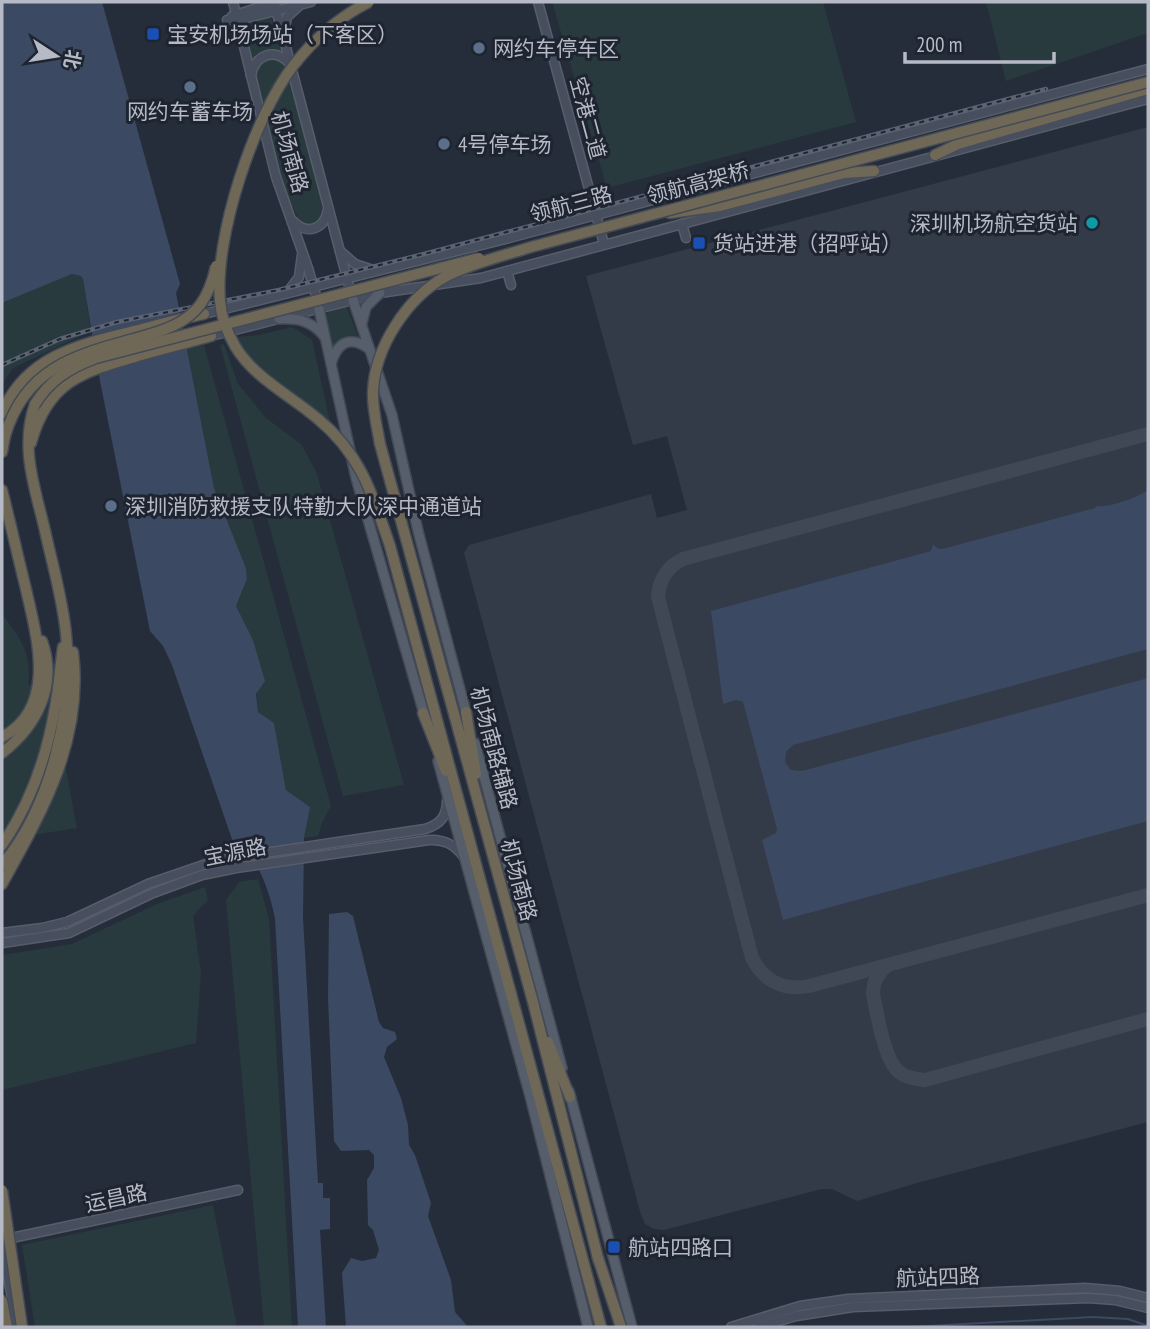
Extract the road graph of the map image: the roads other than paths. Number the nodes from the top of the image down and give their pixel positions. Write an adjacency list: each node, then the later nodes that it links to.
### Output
1 (233, 2): 6 (street, 机场南路)
2 (369, 2): 22 (highway, bridge)
3 (538, 2): 17 (street, 空港二道)
4 (307, 3): 5 (street); 7 (street)
5 (275, 4): 6 (street); 7 (street, 机场南路)
6 (237, 17): 10 (street, 机场南路)
7 (284, 39): 8 (street, 机场南路)
8 (291, 65): 10 (street); 16 (street, 机场南路)
9 (1148, 69): 17 (street, 领航三路)
10 (251, 80): 18 (street, 机场南路)
11 (1148, 82): 19 (highway, 领航高架桥, bridge)
12 (1148, 89): 14 (highway)
13 (1148, 99): 14 (street)
14 (935, 155): 15 (street)
15 (874, 171): 19 (highway, bridge); 20 (street)
16 (328, 204): 18 (street); 25 (street, 机场南路)
17 (596, 215): 23 (street, 空港二道); 27 (street, 领航三路)
18 (289, 216): 26 (street, 机场南路)
19 (645, 217): 24 (highway, 领航高架桥, bridge)
20 (682, 224): 21 (street); 23 (street)
21 (686, 238)
22 (223, 239): 45 (highway, bridge); 57 (highway, 机场南路, bridge)
23 (604, 244): 28 (street)
24 (531, 247): 44 (highway, 领航高架桥, bridge); 46 (highway, bridge)
25 (339, 249): 27 (street); 29 (street, 机场南路)
26 (302, 252): 31 (street, 机场南路); 33 (street)
27 (376, 271): 29 (street, 领航三路)
28 (507, 271): 30 (street); 32 (street)
29 (347, 279): 31 (street, 领航三路); 34 (street, 机场南路)
30 (511, 285)
31 (314, 287): 33 (street, 领航三路); 35 (street, 机场南路)
32 (380, 293): 34 (street); 38 (main road)
33 (286, 294): 36 (street, 领航三路)
34 (353, 300): 35 (street); 38 (main road, 机场南路辅路)
35 (320, 309): 37 (street); 40 (main road)
36 (204, 314): 43 (highway, bridge)
37 (279, 320): 39 (street); 40 (main road)
38 (362, 328): 41 (main road, 机场南路辅路)
39 (211, 336): 46 (highway)
40 (327, 343): 42 (main road)
41 (370, 349): 42 (main road); 51 (main road, 机场南路辅路)
42 (331, 364): 52 (main road)
43 (2, 413)
44 (380, 444): 56 (highway, 机场南路)
45 (2, 452)
46 (28, 461): 48 (highway)
47 (2, 489): 49 (highway)
48 (65, 621): 50 (highway); 50 (highway)
49 (44, 666): 53 (highway); 54 (highway)
50 (68, 669): 60 (highway); 61 (highway); 63 (highway)
51 (466, 712): 56 (highway); 67 (main road, 机场南路辅路)
52 (423, 713): 55 (main road); 57 (highway)
53 (2, 737)
54 (2, 753)
55 (445, 786): 58 (street); 62 (main road)
56 (482, 819): 66 (highway, 机场南路)
57 (466, 824): 77 (highway, 机场南路)
58 (425, 829): 59 (street); 64 (street, 宝源路)
59 (429, 839): 62 (street); 65 (street, 宝源路)
60 (2, 845)
61 (2, 865)
62 (469, 872): 77 (main road)
63 (2, 884)
64 (2, 933)
65 (2, 943)
66 (533, 1002): 67 (highway); 80 (highway, 机场南路, bridge)
67 (570, 1097): 72 (main road, 机场南路辅路)
68 (2, 1190): 79 (highway, bridge)
69 (238, 1190): 70 (street, 运昌路)
70 (2, 1240)
71 (2, 1248): 79 (street)
72 (622, 1289): 76 (main road, 机场南路辅路); 80 (main road)
73 (1148, 1298): 81 (street, 航站四路)
74 (2, 1301): 78 (highway)
75 (1148, 1308): 82 (street, 航站四路)
76 (632, 1324)
77 (592, 1326)
78 (7, 1327)
79 (20, 1327)
80 (619, 1327)
81 (732, 1327)
82 (758, 1327)

